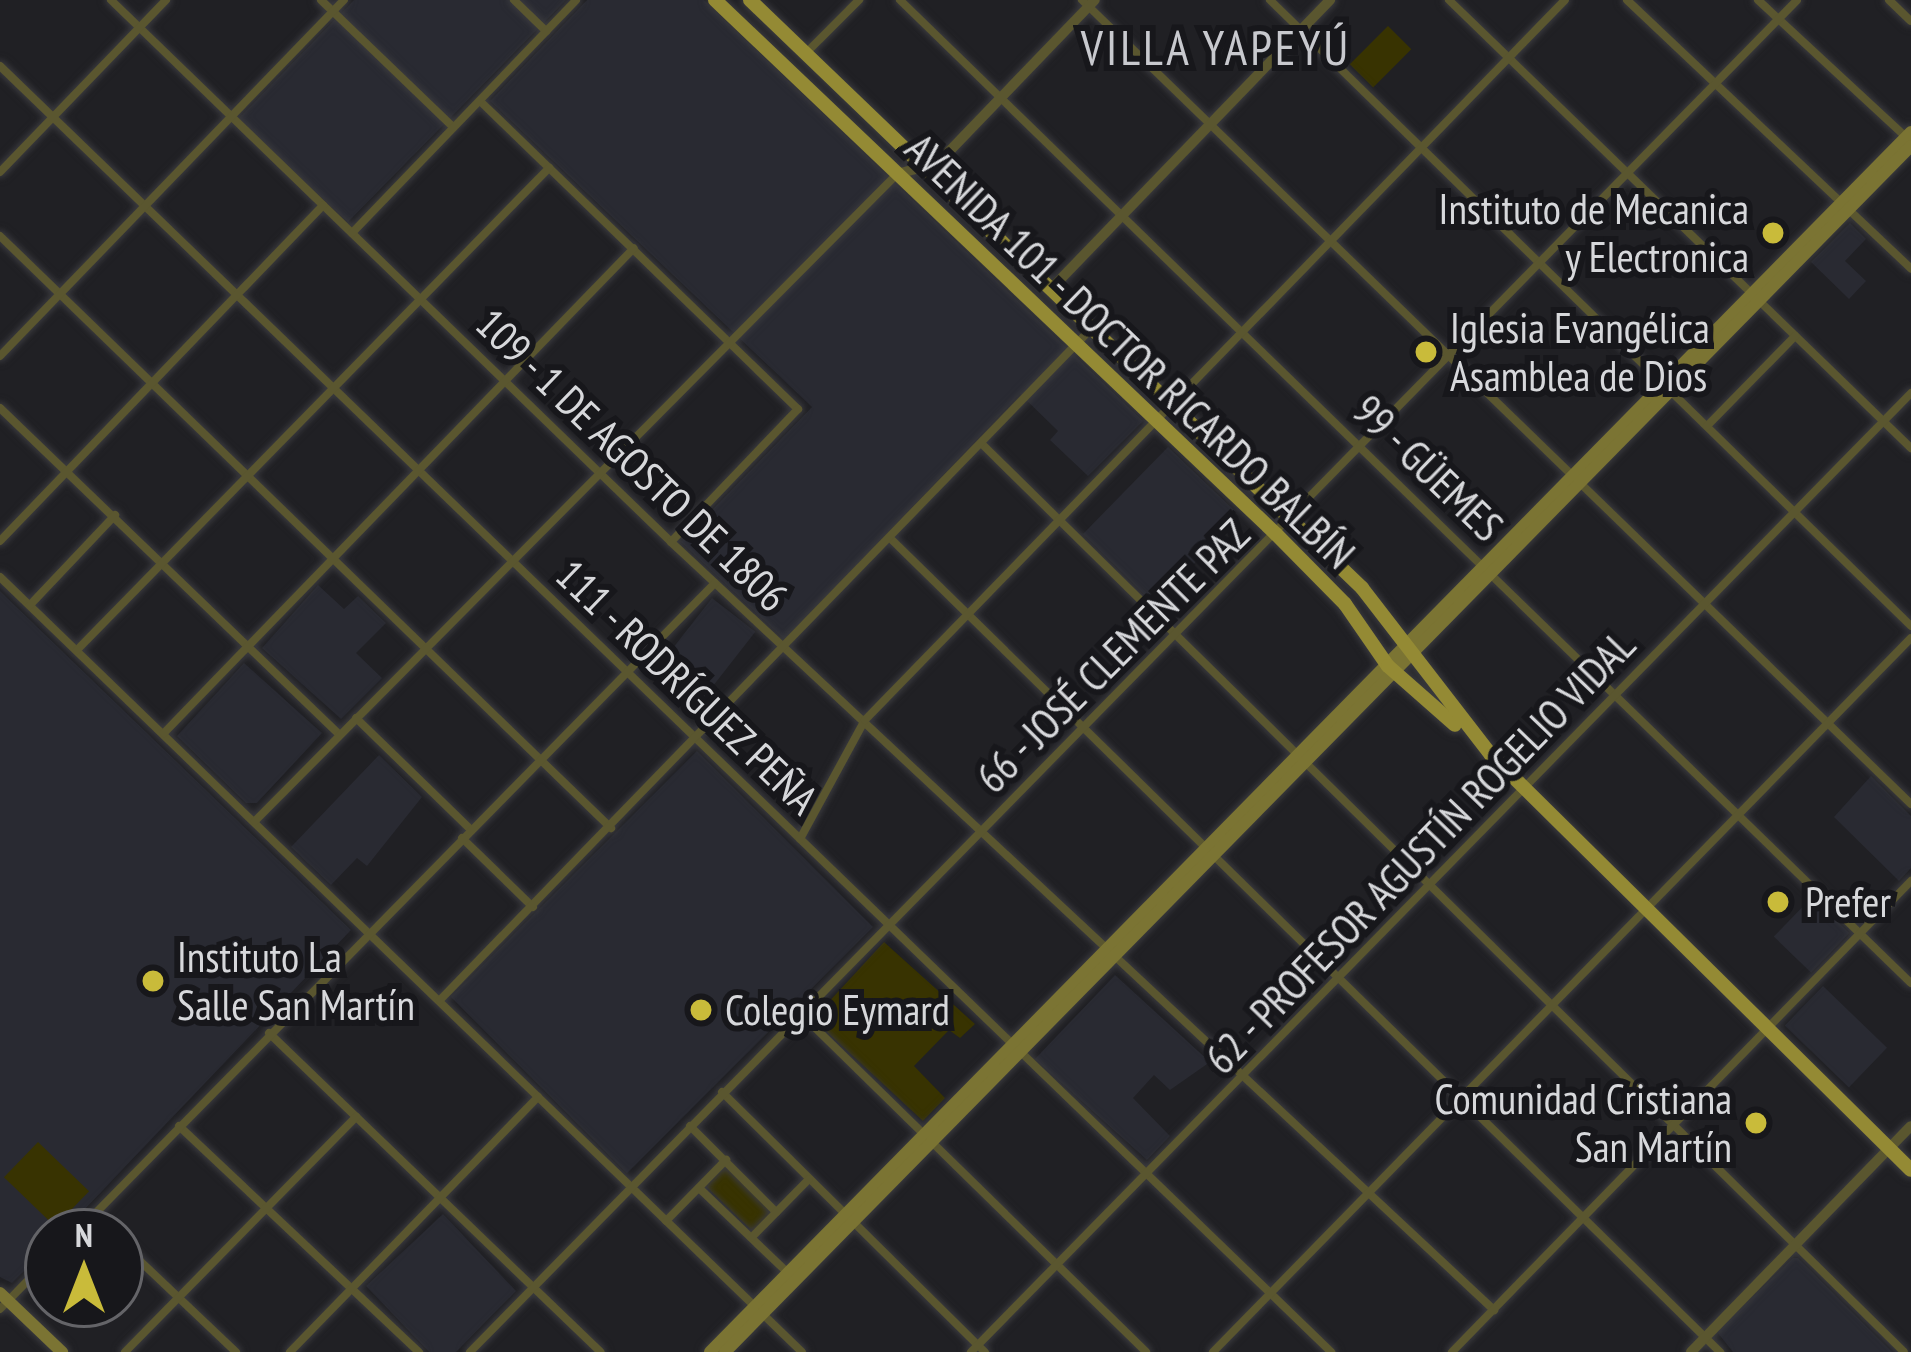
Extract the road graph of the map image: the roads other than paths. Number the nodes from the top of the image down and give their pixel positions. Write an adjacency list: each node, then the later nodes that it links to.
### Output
1 (112, 0): 23 (street, 109 - 1 DE AGOSTO DE 1806)
2 (166, 0): 23 (street)
3 (321, 0): 20 (street)
4 (344, 0): 20 (street)
5 (514, 0): 25 (street)
6 (576, 0): 25 (street)
7 (716, 0): 42 (main road, AVENIDA 101 - DOCTOR RICARDO BALBÍN)
8 (750, 0): 26 (main road, AVENIDA 101 - DOCTOR RICARDO BALBÍN)
9 (860, 0): 26 (street)
10 (900, 0): 30 (street, 99 - GÜEMES)
11 (1270, 0): 24 (street)
12 (1330, 0): 24 (street)
13 (1449, 0): 27 (street)
14 (1565, 0): 27 (street)
15 (1627, 0): 29 (street)
16 (1758, 0): 21 (street)
17 (1797, 0): 21 (street, 66 - JOSÉ CLEMENTE PAZ)
18 (1888, 0): 22 (street)
19 (1089, 2): 30 (street); 34 (street)
20 (332, 11): 33 (street); 35 (street)
21 (1778, 19): 29 (street, 66 - JOSÉ CLEMENTE PAZ); 36 (street)
22 (1911, 21)
23 (140, 27): 32 (street); 33 (street, 109 - 1 DE AGOSTO DE 1806)
24 (1301, 30): 34 (street); 37 (street)
25 (546, 31): 31 (street)
26 (806, 53): 39 (main road, AVENIDA 101 - DOCTOR RICARDO BALBÍN)
27 (1510, 58): 37 (street); 41 (street)
28 (0, 65): 32 (street, 111 - RODRÍGUEZ PEÑA)
29 (1715, 83): 41 (street, 66 - JOSÉ CLEMENTE PAZ); 44 (street)
30 (1000, 97): 39 (street); 46 (street, 99 - GÜEMES)
31 (480, 101): 35 (street); 38 (street)
32 (53, 117): 40 (street); 45 (street, 111 - RODRÍGUEZ PEÑA)
33 (232, 117): 43 (street, 109 - 1 DE AGOSTO DE 1806); 45 (street)
34 (1210, 124): 46 (street); 49 (street)
35 (452, 126): 47 (street)
36 (1909, 138): 44 (main road)
37 (1421, 146): 49 (street); 51 (street)
38 (549, 168): 50 (street); 56 (street)
39 (927, 170): 42 (street); 53 (main road, AVENIDA 101 - DOCTOR RICARDO BALBÍN)
40 (0, 172)
41 (1630, 173): 51 (street, 66 - JOSÉ CLEMENTE PAZ); 57 (street)
42 (897, 175): 61 (street); 62 (main road, AVENIDA 101 - DOCTOR RICARDO BALBÍN)
43 (323, 205): 47 (street, 109 - 1 DE AGOSTO DE 1806); 55 (street)
44 (1846, 206): 52 (street); 57 (main road)
45 (144, 207): 54 (street); 55 (street, 111 - RODRÍGUEZ PEÑA)
46 (1122, 215): 53 (street); 59 (street, 99 - GÜEMES)
47 (352, 233): 56 (street, 109 - 1 DE AGOSTO DE 1806)
48 (0, 236): 54 (street)
49 (1330, 238): 59 (street); 64 (street)
50 (634, 248): 61 (street); 65 (street)
51 (1540, 264): 64 (street, 66 - JOSÉ CLEMENTE PAZ); 68 (street)
52 (1911, 268)
53 (1051, 289): 58 (main road, AVENIDA 101 - DOCTOR RICARDO BALBÍN)
54 (60, 293): 63 (street); 66 (street)
55 (238, 295): 66 (street); 67 (street, 111 - RODRÍGUEZ PEÑA)
56 (418, 297): 65 (street, 109 - 1 DE AGOSTO DE 1806); 67 (street)
57 (1756, 297): 60 (street); 68 (main road)
58 (1092, 328): 62 (street); 70 (main road, AVENIDA 101 - DOCTOR RICARDO BALBÍN)
59 (1241, 330): 70 (street); 76 (street, 99 - GÜEMES)
60 (1795, 336): 73 (street); 74 (street)
61 (730, 342): 81 (street); 90 (street)
62 (1077, 344): 72 (main road, AVENIDA 101 - DOCTOR RICARDO BALBÍN); 75 (street)
63 (0, 356)
64 (1452, 357): 76 (street, 66 - JOSÉ CLEMENTE PAZ); 82 (street)
65 (504, 381): 78 (street); 81 (street, 109 - 1 DE AGOSTO DE 1806)
66 (152, 383): 79 (street); 80 (street)
67 (330, 384): 78 (street, 111 - RODRÍGUEZ PEÑA); 80 (street)
68 (1666, 385): 74 (street); 82 (main road)
69 (1911, 394): 73 (street, 62 - PROFESOR AGUSTÍN ROGELIO VIDAL)
70 (1169, 402): 72 (street); 85 (main road, AVENIDA 101 - DOCTOR RICARDO BALBÍN)
71 (0, 408): 79 (street)
72 (1156, 417): 86 (street); 87 (main road, AVENIDA 101 - DOCTOR RICARDO BALBÍN)
73 (1884, 422): 77 (street); 83 (street, 62 - PROFESOR AGUSTÍN ROGELIO VIDAL)
74 (1707, 426): 83 (street)
75 (981, 442): 86 (street); 88 (street)
76 (1364, 447): 85 (street, 66 - JOSÉ CLEMENTE PAZ); 94 (street, 99 - GÜEMES)
77 (1911, 448)
78 (418, 468): 91 (street); 92 (street, 111 - RODRÍGUEZ PEÑA)
79 (67, 472): 84 (street); 89 (street)
80 (246, 472): 91 (street); 93 (street)
81 (598, 472): 90 (street, 109 - 1 DE AGOSTO DE 1806); 92 (street)
82 (1579, 478): 94 (main road); 97 (street)
83 (1795, 512): 97 (street, 62 - PROFESOR AGUSTÍN ROGELIO VIDAL); 100 (street)
84 (115, 515): 93 (street); 98 (street)
85 (1291, 518): 87 (street, 66 - JOSÉ CLEMENTE PAZ); 107 (main road, AVENIDA 101 - DOCTOR RICARDO BALBÍN)
86 (1059, 519): 99 (street); 101 (street)
87 (1276, 534): 101 (street, 66 - JOSÉ CLEMENTE PAZ); 109 (main road, AVENIDA 101 - DOCTOR RICARDO BALBÍN)
88 (890, 538): 99 (street); 105 (street)
89 (0, 541)
90 (671, 542): 96 (street, 109 - 1 DE AGOSTO DE 1806)
91 (334, 557): 103 (street); 104 (street)
92 (513, 559): 104 (street); 108 (street, 111 - RODRÍGUEZ PEÑA)
93 (162, 560): 103 (street); 106 (street)
94 (1490, 569): 107 (main road); 110 (street, 99 - GÜEMES)
95 (0, 577): 98 (street)
96 (715, 583): 105 (street, 109 - 1 DE AGOSTO DE 1806); 108 (street)
97 (1706, 602): 110 (street, 62 - PROFESOR AGUSTÍN ROGELIO VIDAL); 113 (street)
98 (30, 605): 106 (street)
99 (967, 613): 112 (street); 114 (street)
100 (1911, 626)
101 (1177, 636): 114 (street, 66 - JOSÉ CLEMENTE PAZ); 120 (street)
102 (1911, 638): 113 (street)
103 (248, 644): 115 (street); 116 (street)
104 (427, 646): 111 (street); 119 (street)
105 (786, 649): 112 (street, 109 - 1 DE AGOSTO DE 1806); 117 (street)
106 (77, 650): 115 (street)
107 (1408, 654): 109 (main road); 118 (main road, AVENIDA 101 - DOCTOR RICARDO BALBÍN)
108 (627, 670): 117 (street, 111 - RODRÍGUEZ PEÑA); 119 (street)
109 (1393, 670): 118 (main road, AVENIDA 101 - DOCTOR RICARDO BALBÍN); 120 (main road)
110 (1618, 693): 121 (street, 62 - PROFESOR AGUSTÍN ROGELIO VIDAL); 123 (street, 99 - GÜEMES)
111 (356, 718): 116 (street); 126 (street)
112 (865, 720): 127 (street, 109 - 1 DE AGOSTO DE 1806); 129 (street)
113 (1829, 723): 122 (street); 123 (street)
114 (1085, 727): 127 (street, 66 - JOSÉ CLEMENTE PAZ); 130 (street)
115 (164, 733): 124 (street)
116 (339, 734): 124 (street)
117 (699, 739): 125 (street); 129 (street, 111 - RODRÍGUEZ PEÑA)
118 (1491, 755): 121 (main road, AVENIDA 101 - DOCTOR RICARDO BALBÍN)
119 (538, 759): 125 (street); 126 (street)
120 (1302, 760): 130 (main road); 132 (street)
121 (1524, 789): 132 (street, 62 - PROFESOR AGUSTÍN ROGELIO VIDAL); 134 (main road, AVENIDA 101 - DOCTOR RICARDO BALBÍN)
122 (1911, 804)
123 (1740, 814): 134 (street); 137 (street, 99 - GÜEMES)
124 (255, 821): 136 (street)
125 (611, 828): 133 (street)
126 (470, 829): 128 (street)
127 (983, 830): 135 (street, 66 - JOSÉ CLEMENTE PAZ); 138 (street, 109 - 1 DE AGOSTO DE 1806)
128 (462, 838): 133 (street); 136 (street)
129 (800, 839): 135 (street, 111 - RODRÍGUEZ PEÑA)
130 (1211, 853): 138 (main road); 139 (street)
131 (1911, 881): 137 (street)
132 (1429, 886): 139 (street, 62 - PROFESOR AGUSTÍN ROGELIO VIDAL); 142 (street)
133 (533, 907): 141 (street)
134 (1648, 910): 142 (street); 144 (main road, AVENIDA 101 - DOCTOR RICARDO BALBÍN)
135 (886, 927): 143 (street, 66 - JOSÉ CLEMENTE PAZ); 146 (street, 111 - RODRÍGUEZ PEÑA)
136 (369, 932): 141 (street); 145 (street)
137 (1860, 932): 140 (street, 99 - GÜEMES); 144 (street)
138 (1112, 954): 146 (main road); 147 (street, 109 - 1 DE AGOSTO DE 1806)
139 (1337, 978): 147 (street, 62 - PROFESOR AGUSTÍN ROGELIO VIDAL); 150 (street)
140 (1911, 983)
141 (440, 1000): 149 (street)
142 (1554, 1006): 150 (street); 152 (street)
143 (800, 1014): 148 (street, 66 - JOSÉ CLEMENTE PAZ); 156 (street)
144 (1770, 1030): 152 (street); 157 (main road, AVENIDA 101 - DOCTOR RICARDO BALBÍN)
145 (269, 1033): 151 (street); 153 (street)
146 (1018, 1052): 156 (main road); 160 (street, 111 - RODRÍGUEZ PEÑA)
147 (1242, 1078): 160 (street, 62 - PROFESOR AGUSTÍN ROGELIO VIDAL); 164 (street, 109 - 1 DE AGOSTO DE 1806)
148 (722, 1093): 154 (street, 66 - JOSÉ CLEMENTE PAZ); 161 (street)
149 (538, 1097): 162 (street); 165 (street)
150 (1461, 1098): 164 (street); 169 (street)
151 (356, 1117): 165 (street); 166 (street)
152 (1676, 1125): 169 (street); 173 (street)
153 (179, 1126): 166 (street); 167 (street)
154 (690, 1126): 158 (street); 162 (street, 66 - JOSÉ CLEMENTE PAZ)
155 (1911, 1126): 157 (street)
156 (928, 1140): 170 (main road); 175 (street)
157 (1889, 1148): 159 (main road, AVENIDA 101 - DOCTOR RICARDO BALBÍN); 173 (street)
158 (726, 1160): 163 (street); 168 (street)
159 (1911, 1170)
160 (1144, 1174): 175 (street, 62 - PROFESOR AGUSTÍN ROGELIO VIDAL); 179 (street, 111 - RODRÍGUEZ PEÑA)
161 (809, 1179): 168 (street); 170 (street)
162 (630, 1186): 171 (street); 178 (street, 66 - JOSÉ CLEMENTE PAZ)
163 (698, 1187): 171 (street); 172 (street)
164 (1366, 1193): 179 (street); 183 (street, 109 - 1 DE AGOSTO DE 1806)
165 (442, 1198): 177 (street); 178 (street)
166 (266, 1206): 177 (street); 180 (street)
167 (101, 1208)
168 (776, 1212): 172 (street)
169 (1583, 1218): 183 (street); 184 (street)
170 (848, 1220): 176 (main road); 182 (main road); 185 (street)
171 (666, 1221): 182 (street)
172 (752, 1237): 176 (street)
173 (1796, 1245): 184 (street); 202 (street)
174 (144, 1265): 180 (street)
175 (1056, 1265): 185 (street, 62 - PROFESOR AGUSTÍN ROGELIO VIDAL); 196 (street)
176 (788, 1273): 182 (main road)
177 (352, 1288): 189 (street); 190 (street)
178 (533, 1288): 191 (street, 66 - JOSÉ CLEMENTE PAZ); 192 (street)
179 (1269, 1294): 197 (street); 198 (street, 111 - RODRÍGUEZ PEÑA)
180 (178, 1298): 187 (street); 188 (street)
181 (3, 1300): 186 (main road)
182 (759, 1310): 193 (main road); 194 (main road); 195 (street)
183 (1493, 1310): 199 (street)
184 (1705, 1338): 200 (street); 201 (street)
185 (978, 1350)
186 (62, 1352)
187 (125, 1352)
188 (236, 1352)
189 (290, 1352)
190 (419, 1352)
191 (470, 1352)
192 (599, 1352)
193 (710, 1352)
194 (725, 1352)
195 (802, 1352)
196 (1146, 1352)
197 (1213, 1352)
198 (1331, 1352)
199 (1452, 1352)
200 (1691, 1352)
201 (1720, 1352)
202 (1904, 1352)

